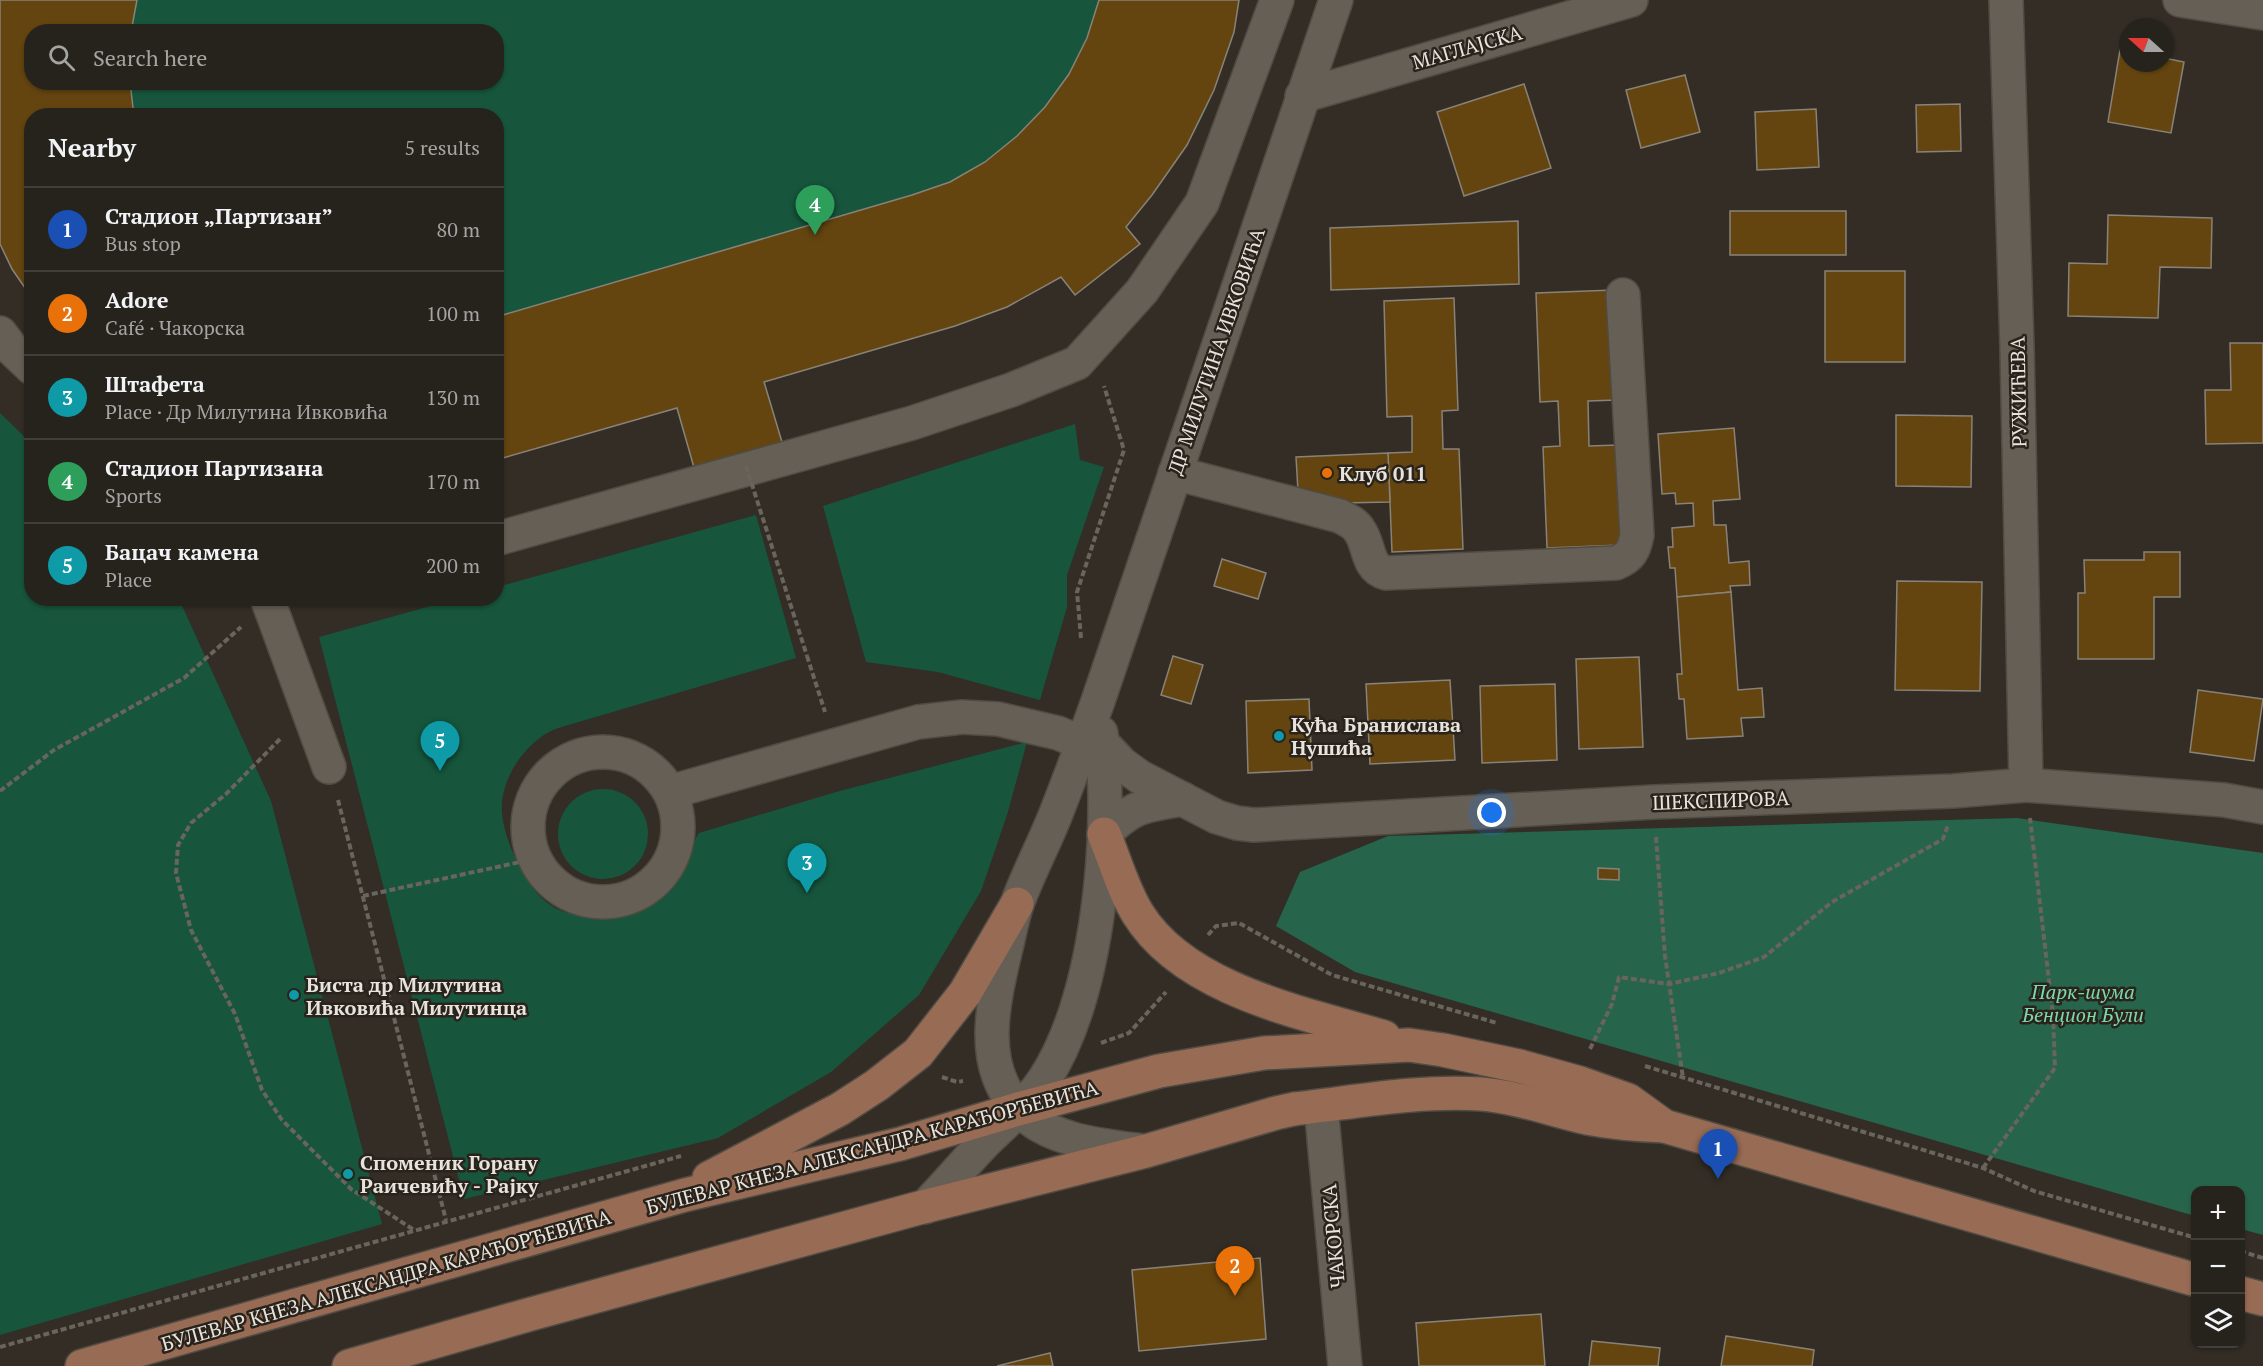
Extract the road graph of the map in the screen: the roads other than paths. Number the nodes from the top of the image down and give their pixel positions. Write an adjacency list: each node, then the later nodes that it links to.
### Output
1 (1277, 0): 12 (street)
2 (1336, 0): 7 (street, ДР МИЛУТИНА ИВКОВИЋА)
3 (1631, 0): 7 (street, МАГЛАЈСКА)
4 (2006, 0): 16 (street, РУЖИЋЕВА)
5 (2180, 0): 6 (street)
6 (2263, 13)
7 (1302, 96): 11 (street, ДР МИЛУТИНА ИВКОВИЋА)
8 (1623, 294): 11 (street)
9 (0, 333): 10 (street)
10 (24, 360)
11 (1175, 473): 14 (street, ДР МИЛУТИНА ИВКОВИЋА)
12 (504, 537)
13 (275, 606): 15 (street)
14 (1092, 744): 17 (street); 18 (street, ШЕКСПИРОВА); 20 (street, ДР МИЛУТИНА ИВКОВИЋА); 21 (street, ДР МИЛУТИНА ИВКОВИЋА)
15 (329, 767)
16 (2026, 785): 18 (street, ШЕКСПИРОВА); 19 (street, ШЕКСПИРОВА)
17 (670, 792): 17 (street)
18 (1183, 799): 20 (street)
19 (2263, 807)
20 (1104, 834): 22 (main road); 24 (street, ДР МИЛУТИНА ИВКОВИЋА)
21 (1017, 904): 24 (street, ДР МИЛУТИНА ИВКОВИЋА); 27 (main road)
22 (1409, 1045): 24 (main road, БУЛЕВАР КНЕЗА АЛЕКСАНДРА КАРАЂОРЂЕВИЋА); 25 (main road, БУЛЕВАР КНЕЗА АЛЕКСАНДРА КАРАЂОРЂЕВИЋА)
23 (1321, 1106): 25 (main road, БУЛЕВАР КНЕЗА АЛЕКСАНДРА КАРАЂОРЂЕВИЋА); 26 (main road, БУЛЕВАР КНЕЗА АЛЕКСАНДРА КАРАЂОРЂЕВИЋА); 34 (street, ЧАКОРСКА)
24 (1018, 1109): 26 (street, ДР МИЛУТИНА ИВКОВИЋА); 27 (main road, БУЛЕВАР КНЕЗА АЛЕКСАНДРА КАРАЂОРЂЕВИЋА); 28 (street, ДР МИЛУТИНА ИВКОВИЋА)
25 (1664, 1126): 29 (main road, БУЛЕВАР КНЕЗА АЛЕКСАНДРА КАРАЂОРЂЕВИЋА)
26 (1146, 1151): 28 (main road, БУЛЕВАР КНЕЗА АЛЕКСАНДРА КАРАЂОРЂЕВИЋА)
27 (685, 1195): 32 (main road, БУЛЕВАР КНЕЗА АЛЕКСАНДРА КАРАЂОРЂЕВИЋА)
28 (925, 1207): 33 (main road, БУЛЕВАР КНЕЗА АЛЕКСАНДРА КАРАЂОРЂЕВИЋА)
29 (2191, 1279)
30 (2245, 1294): 31 (main road)
31 (2263, 1299)
32 (82, 1366)
33 (349, 1366)
34 (1345, 1366)

